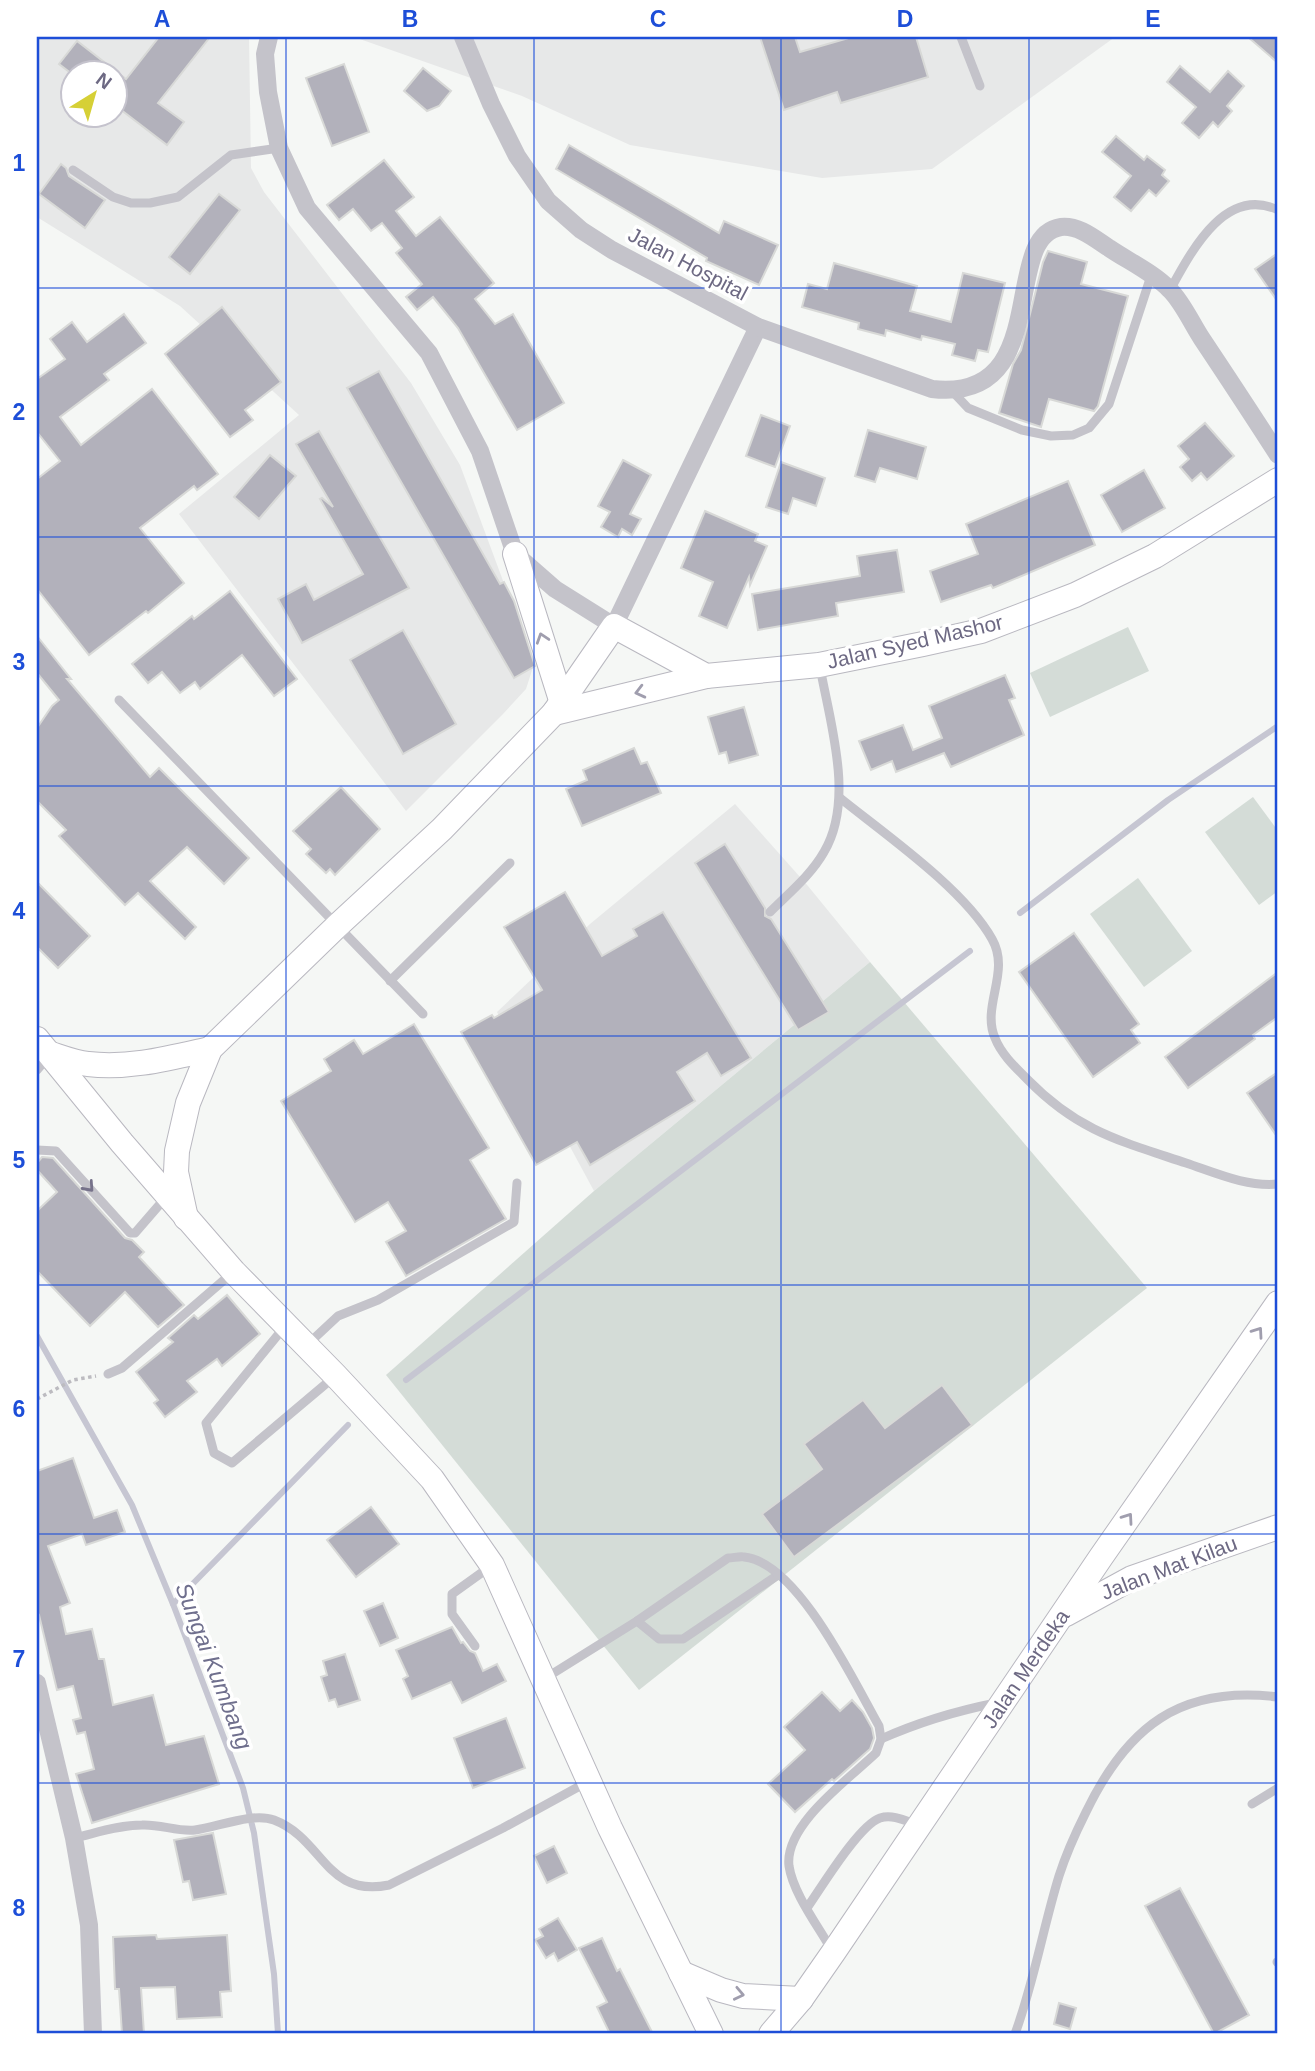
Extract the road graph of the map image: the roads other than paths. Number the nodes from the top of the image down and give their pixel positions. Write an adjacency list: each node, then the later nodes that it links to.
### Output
1 (269, 37): 5 (street)
2 (463, 37): 10 (street, Jalan Hospital)
3 (961, 37): 4 (lane)
4 (981, 86)
5 (279, 148): 6 (lane); 14 (street)
6 (73, 170)
7 (1278, 210): 9 (lane)
8 (1150, 276): 9 (street); 11 (lane); 11 (street)
9 (1170, 290): 12 (street)
10 (758, 327): 11 (street); 15 (street, Jalan Hospital)
11 (952, 391)
12 (1278, 455)
13 (1278, 480): 16 (street, Jalan Syed Mashor)
14 (515, 554): 15 (street); 19 (street, one-way to 14)
15 (614, 626): 17 (street); 19 (street)
16 (819, 665): 17 (street, Jalan Syed Mashor); 20 (lane)
17 (706, 676): 19 (street, Jalan Syed Mashor, one-way to 19)
18 (119, 701): 23 (lane)
19 (558, 708): 23 (street)
20 (840, 798): 22 (lane); 30 (lane)
21 (510, 863): 24 (lane)
22 (770, 912)
23 (337, 926): 24 (lane); 26 (street)
24 (390, 981): 25 (lane)
25 (423, 1014)
26 (210, 1049): 27 (street); 32 (street)
27 (41, 1054): 31 (street)
28 (37, 1150): 31 (lane, one-way to 31)
29 (517, 1183): 36 (lane)
30 (1278, 1184)
31 (168, 1195): 32 (street)
32 (186, 1218): 33 (street)
33 (234, 1272): 35 (street); 37 (lane)
34 (1278, 1303): 40 (street, Jalan Merdeka, one-way to 34)
35 (286, 1325): 36 (street); 38 (lane)
36 (307, 1345): 38 (street)
37 (108, 1374)
38 (336, 1376): 41 (street)
39 (1278, 1527): 43 (street, Jalan Mat Kilau)
40 (1101, 1558): 43 (street); 44 (street, Jalan Merdeka)
41 (492, 1565): 46 (lane); 47 (street)
42 (778, 1574): 45 (lane); 45 (lane); 51 (lane)
43 (1132, 1578): 44 (street, Jalan Mat Kilau)
44 (1063, 1616): 50 (street, Jalan Merdeka)
45 (637, 1621): 47 (lane)
46 (475, 1646)
47 (542, 1680): 52 (street)
48 (37, 1682): 56 (street)
49 (1278, 1697): 65 (lane)
50 (1004, 1701): 51 (lane); 55 (street, Jalan Merdeka)
51 (881, 1740): 57 (lane)
52 (589, 1780): 56 (lane); 59 (street)
53 (1278, 1788): 54 (lane)
54 (1252, 1804)
55 (920, 1826): 57 (lane); 58 (street, Jalan Merdeka)
56 (74, 1838): 61 (street)
57 (807, 1908): 58 (lane)
58 (833, 1953): 60 (street, Jalan Merdeka)
59 (681, 1973): 60 (street, one-way to 60); 62 (street)
60 (801, 1999): 63 (street, Jalan Merdeka); 64 (street)
61 (93, 2034)
62 (711, 2034)
63 (771, 2034)
64 (795, 2034)
65 (1015, 2034)

